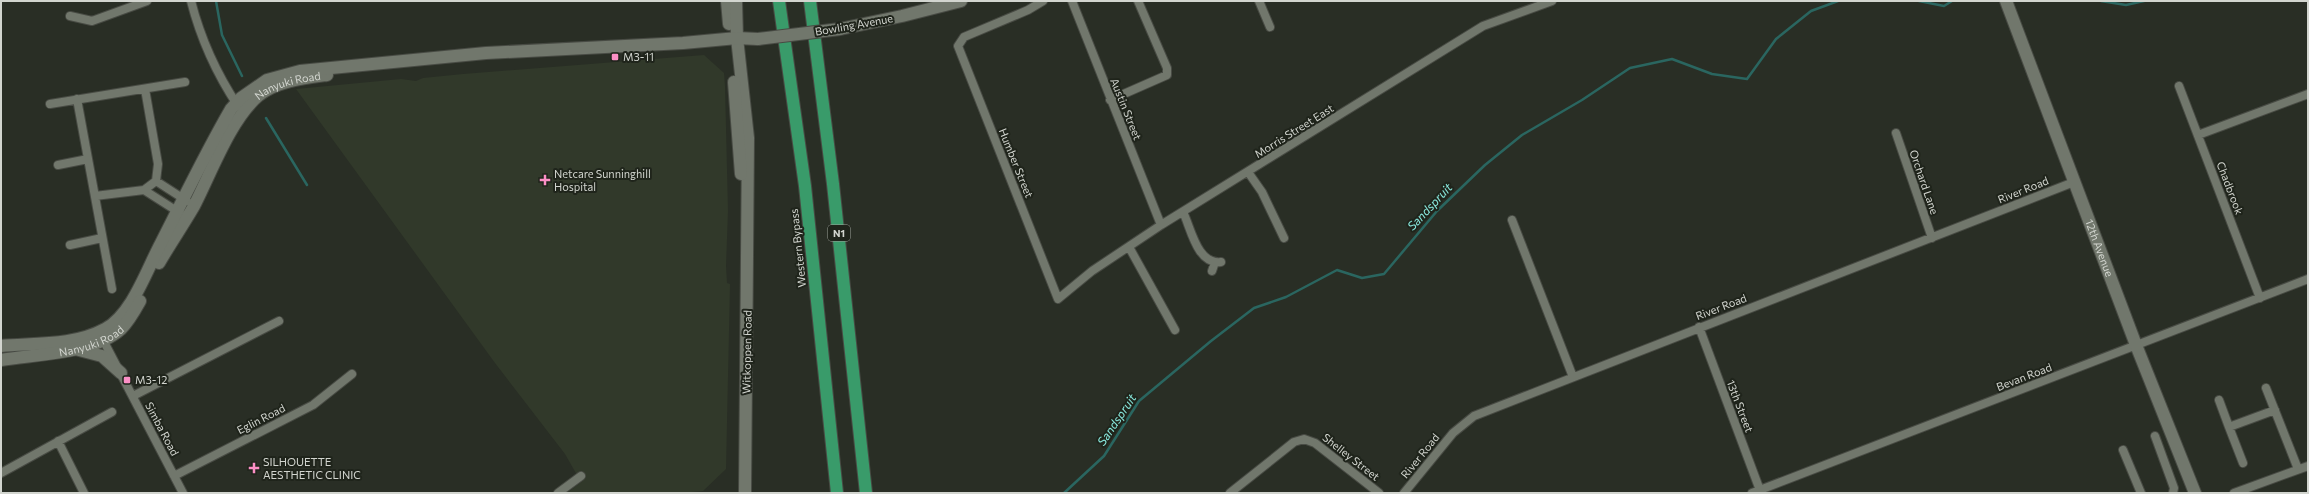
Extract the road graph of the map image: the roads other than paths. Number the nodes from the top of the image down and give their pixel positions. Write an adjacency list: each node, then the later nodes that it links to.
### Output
1 (147, 1): 14 (street)
2 (191, 1): 23 (street)
3 (727, 1): 16 (main road, Witkoppen Road)
4 (736, 1): 16 (main road, Witkoppen Road)
5 (779, 1): 70 (highway, Western Bypass)
6 (810, 1): 84 (highway, N1)
7 (961, 1): 16 (main road, Bowling Avenue, bridge)
8 (1043, 1): 49 (street, Humber Street)
9 (1072, 1): 22 (street, Austin Street)
10 (1138, 1): 22 (street)
11 (1259, 1): 15 (street)
12 (1552, 1): 30 (street, Morris Street East)
13 (2006, 1): 32 (main road, 12th Avenue)
14 (70, 16)
15 (1270, 27)
16 (740, 41): 23 (main road, Nanyuki Road); 25 (main road, Nanyuki Road); 81 (main road, Witkoppen Road)
17 (185, 82): 19 (street)
18 (2180, 86): 27 (street, Chadbrook)
19 (145, 88): 21 (street); 31 (street)
20 (2308, 94): 27 (street)
21 (77, 99): 24 (street); 28 (street)
22 (1110, 100): 39 (street, Austin Street)
23 (236, 102): 25 (street); 35 (main road, Nanyuki Road)
24 (50, 104)
25 (243, 113): 35 (main road, Nanyuki Road)
26 (1896, 133): 42 (street, Orchard Lane)
27 (2198, 135): 48 (street, Chadbrook)
28 (88, 158): 29 (street); 34 (street)
29 (58, 165)
30 (1248, 172): 36 (street, Morris Street East); 41 (street)
31 (156, 181): 33 (street); 35 (street)
32 (2074, 182): 42 (street, River Road); 54 (main road, 12th Avenue)
33 (144, 190): 34 (street); 37 (street)
34 (95, 196): 40 (street)
35 (190, 202): 37 (main road, Nanyuki Road)
36 (1183, 212): 39 (street, Morris Street East); 45 (street)
37 (182, 215): 53 (main road, Nanyuki Road)
38 (1512, 220): 60 (street)
39 (1161, 225): 44 (street, Morris Street East)
40 (102, 238): 43 (street); 47 (street)
41 (1284, 238)
42 (1932, 238): 51 (street, River Road)
43 (70, 245)
44 (1129, 246): 49 (street, Morris Street East); 52 (street)
45 (1212, 271)
46 (2305, 280): 48 (street, Bevan Road)
47 (112, 289)
48 (2260, 298): 54 (street, Bevan Road)
49 (1058, 299)
50 (278, 321): 62 (street)
51 (1699, 328): 60 (street, River Road); 78 (street, 13th Street)
52 (1175, 330)
53 (101, 336): 55 (main road, Nanyuki Road); 56 (main road, Nanyuki Road); 58 (street, Simba Road)
54 (2136, 345): 78 (street, Bevan Road); 90 (main road, 12th Avenue)
55 (1, 346)
56 (68, 350): 57 (main road, Nanyuki Road); 58 (main road)
57 (1, 360)
58 (121, 373): 62 (street, Simba Road)
59 (352, 374): 75 (street, Eglin Road)
60 (1573, 377): 87 (street, River Road)
61 (2266, 388): 64 (street)
62 (133, 396): 75 (street, Simba Road)
63 (2219, 400): 66 (street)
64 (2275, 410): 66 (street); 73 (street)
65 (112, 412): 68 (street)
66 (2230, 427): 71 (street)
67 (2155, 436): 89 (street)
68 (58, 441): 74 (street); 79 (street)
69 (2123, 450): 88 (street)
70 (834, 463): 82 (highway); 83 (highway, Western Bypass)
71 (2243, 463)
72 (2308, 466): 73 (street)
73 (2298, 469): 91 (street)
74 (1, 473)
75 (174, 476): 77 (street, Simba Road)
76 (581, 476): 80 (street)
77 (181, 492)
78 (1758, 492)
79 (84, 493)
80 (558, 493)
81 (745, 493)
82 (833, 493)
83 (837, 493)
84 (867, 493)
85 (1230, 493): 86 (street, Shelley Street)
86 (1379, 493)
87 (1404, 493)
88 (2141, 493)
89 (2173, 493)
90 (2195, 493)
91 (2234, 493)

